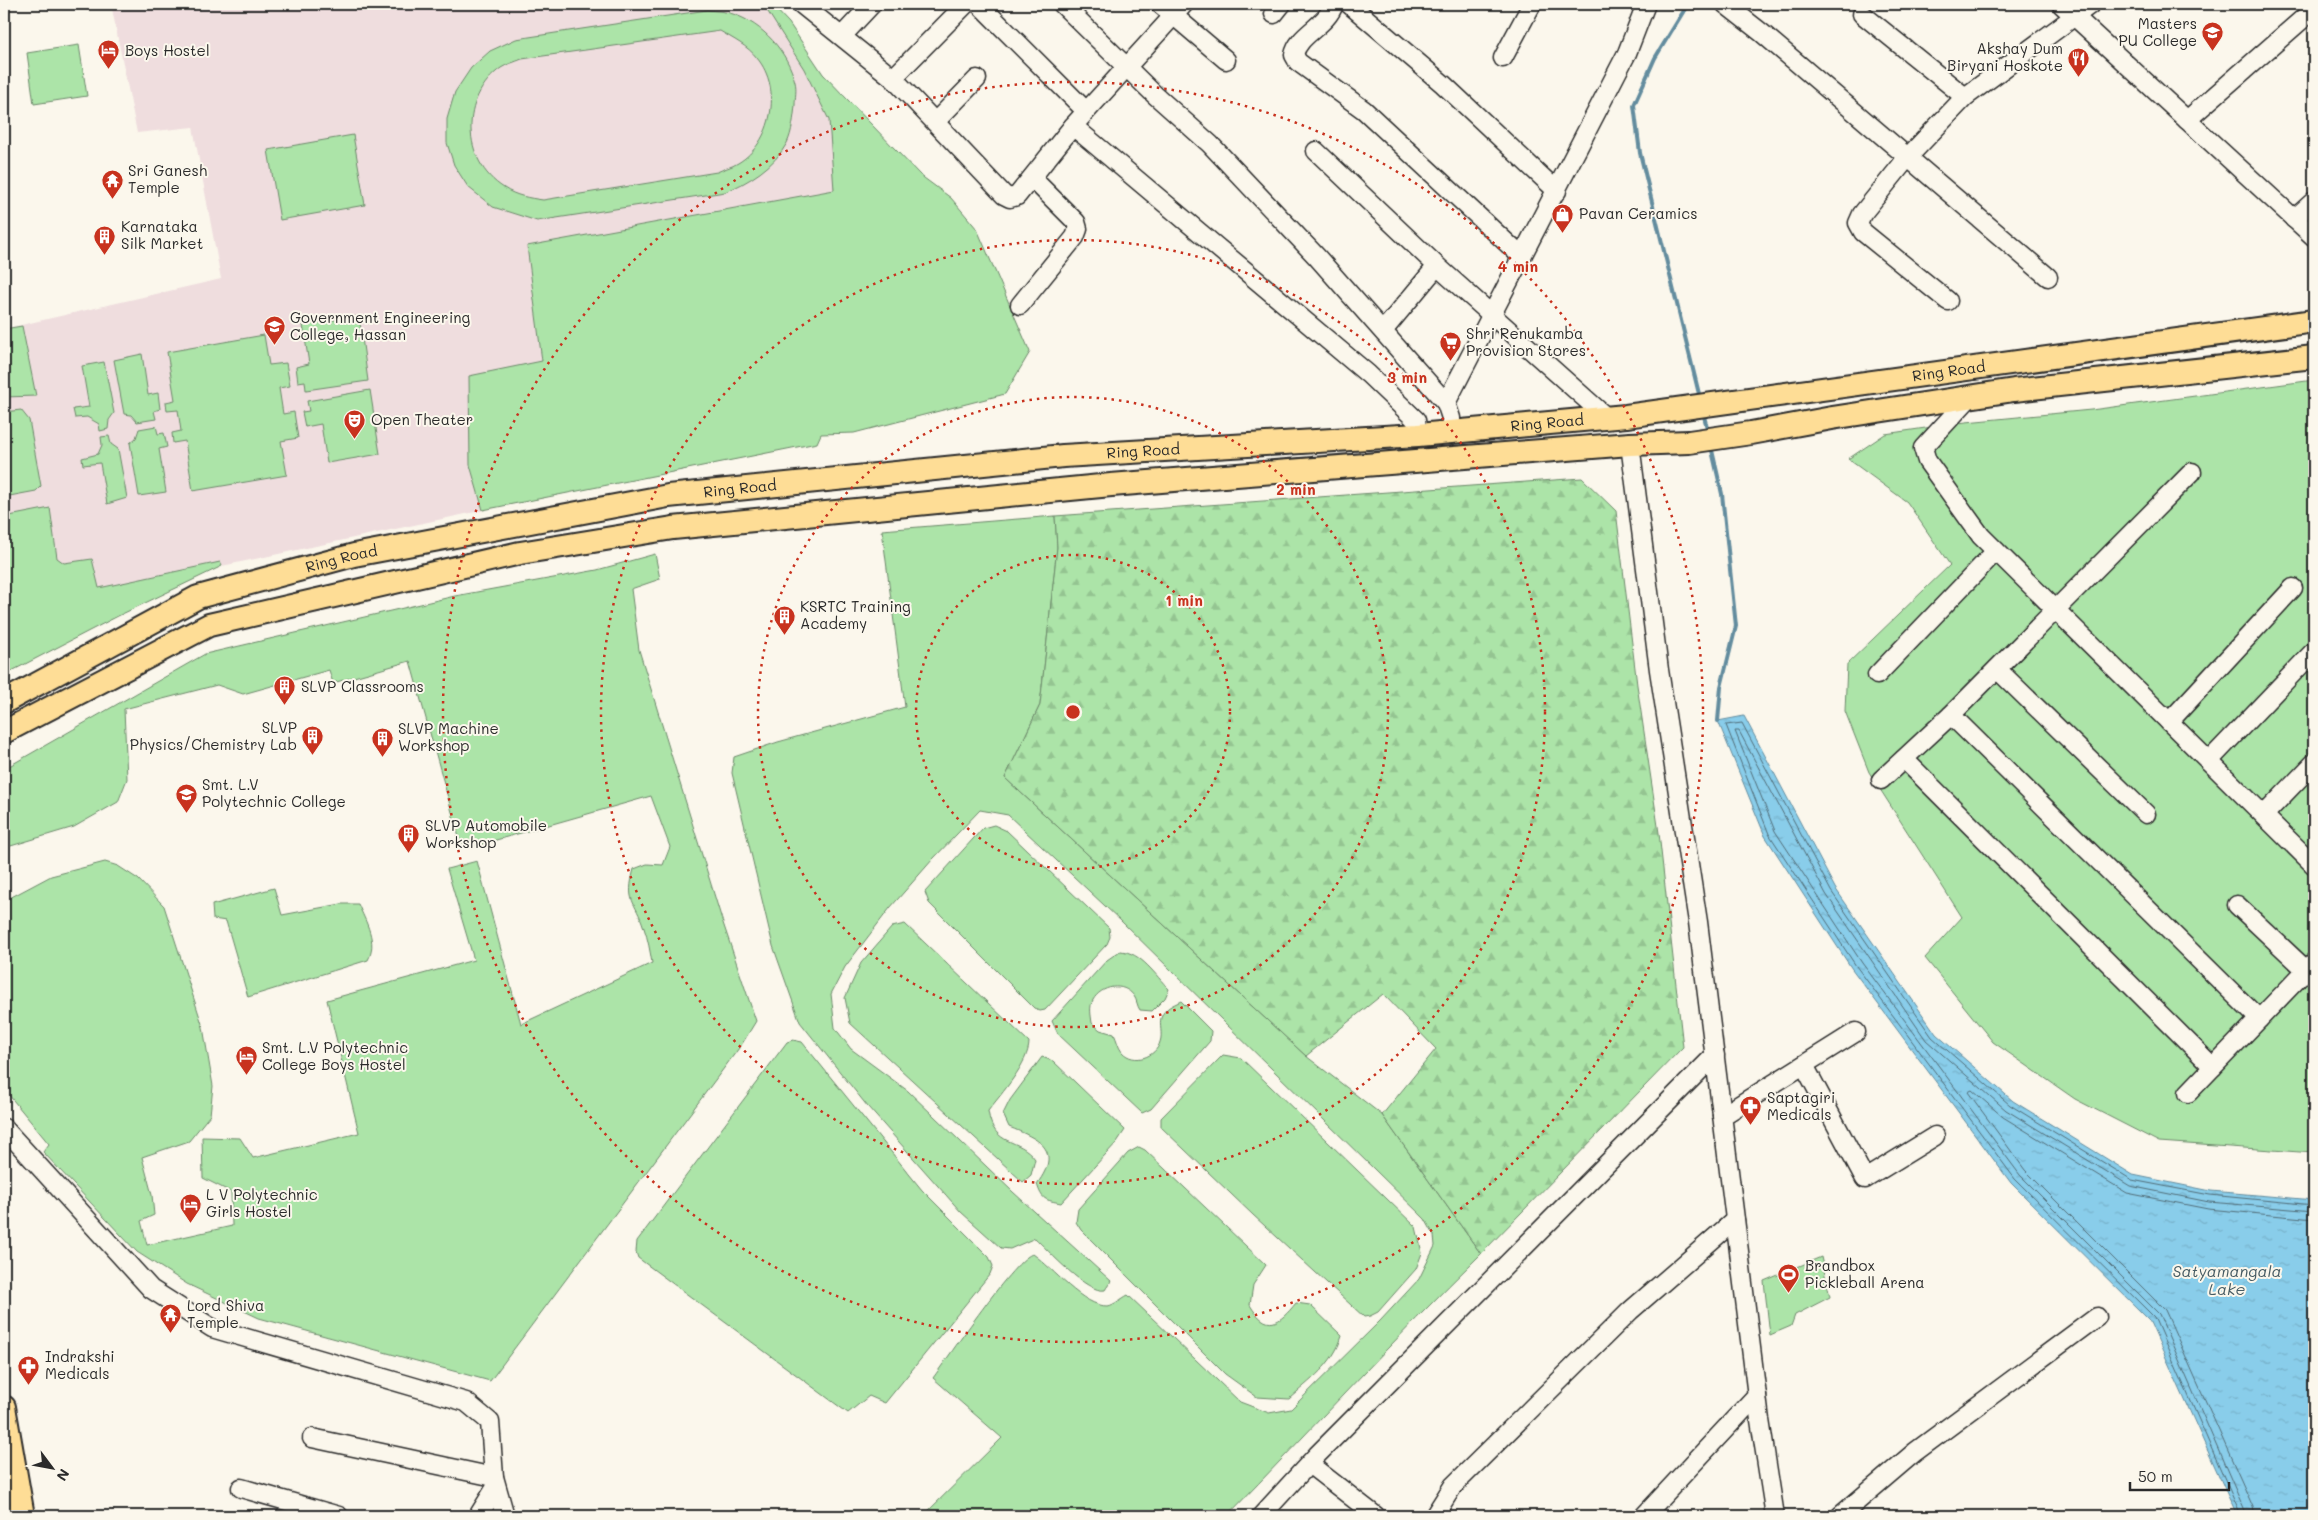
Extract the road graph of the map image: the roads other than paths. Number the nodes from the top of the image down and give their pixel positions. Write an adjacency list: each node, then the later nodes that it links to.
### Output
1 (801, 4): 18 (street)
2 (872, 4): 18 (street)
3 (966, 4): 22 (street)
4 (979, 4): 25 (street)
5 (1062, 4): 21 (street)
6 (1160, 4): 15 (street)
7 (1334, 4): 36 (street)
8 (1349, 4): 32 (street)
9 (1532, 4): 19 (street)
10 (1646, 4): 32 (street)
11 (1725, 4): 30 (street)
12 (2061, 4): 17 (street)
13 (2091, 4): 17 (street)
14 (2314, 9): 26 (street)
15 (1179, 10): 20 (street); 21 (street)
16 (1862, 14): 24 (street)
17 (2075, 16): 24 (street); 26 (street)
18 (843, 36): 22 (street)
19 (1503, 58)
20 (1226, 60)
21 (1126, 66): 25 (street); 43 (street)
22 (893, 78): 27 (street)
23 (977, 78): 27 (street)
24 (1965, 97): 30 (street)
25 (1086, 111): 28 (street)
26 (2187, 120): 34 (street)
27 (935, 122): 31 (street)
28 (1073, 126): 31 (street); 49 (street)
29 (1316, 150): 37 (street)
30 (1908, 157): 38 (street); 39 (street)
31 (1032, 178): 40 (street)
32 (1557, 191): 36 (street)
33 (2314, 201): 34 (street)
34 (2294, 219): 35 (street)
35 (2314, 237)
36 (1522, 257): 41 (street)
37 (1437, 266): 41 (street); 43 (street)
38 (2048, 277)
39 (1948, 301)
40 (1020, 305)
41 (1492, 315): 46 (street); 47 (street)
42 (2314, 321): 47 (main road, Ring Road)
43 (1383, 331): 46 (street)
44 (2314, 357): 45 (main road, Ring Road)
45 (1970, 397): 50 (main road, Ring Road); 54 (street)
46 (1446, 402): 48 (street)
47 (1616, 417): 48 (main road, Ring Road); 50 (main road)
48 (1451, 432): 49 (main road, Ring Road)
49 (1418, 435): 52 (main road, Ring Road)
50 (1630, 444): 53 (main road, Ring Road); 77 (street)
51 (2192, 472): 57 (street)
52 (670, 496): 53 (main road); 55 (main road, Ring Road)
53 (673, 528): 58 (main road, Ring Road)
54 (1996, 551): 57 (street); 61 (street)
55 (262, 581): 58 (main road); 62 (main road, Ring Road)
56 (2293, 588): 64 (street)
57 (2056, 610): 60 (street); 64 (street)
58 (266, 612): 65 (main road, Ring Road)
59 (2314, 651): 67 (street)
60 (1997, 669): 63 (street); 70 (street)
61 (1877, 675)
62 (4, 702)
63 (1951, 715): 66 (street); 75 (street)
64 (2169, 722): 67 (street)
65 (4, 732)
66 (1904, 759): 69 (street); 79 (street)
67 (2209, 761): 71 (street)
68 (2314, 763): 71 (street)
69 (1881, 780)
70 (2146, 814)
71 (2264, 815): 72 (street)
72 (2314, 863)
73 (2237, 905): 74 (street)
74 (2310, 966): 75 (street)
75 (2259, 1019): 79 (street)
76 (1856, 1032): 78 (street)
77 (1714, 1055): 81 (street); 89 (street)
78 (1804, 1065): 81 (street); 83 (street)
79 (2213, 1067): 80 (street)
80 (2188, 1093)
81 (1722, 1116): 84 (street)
82 (4, 1128): 90 (street)
83 (1935, 1136)
84 (1735, 1220): 86 (street); 99 (street)
85 (2097, 1317): 102 (street)
86 (1757, 1394): 100 (street); 101 (street)
87 (4, 1407): 92 (main road)
88 (312, 1438): 90 (street)
89 (1308, 1464): 97 (street); 98 (street)
90 (495, 1482): 95 (street); 96 (street)
91 (241, 1488): 94 (street)
92 (11, 1494): 93 (main road)
93 (23, 1516)
94 (339, 1516)
95 (478, 1516)
96 (505, 1516)
97 (1261, 1516)
98 (1376, 1516)
99 (1434, 1516)
100 (1644, 1516)
101 (1775, 1516)
102 (1840, 1516)

